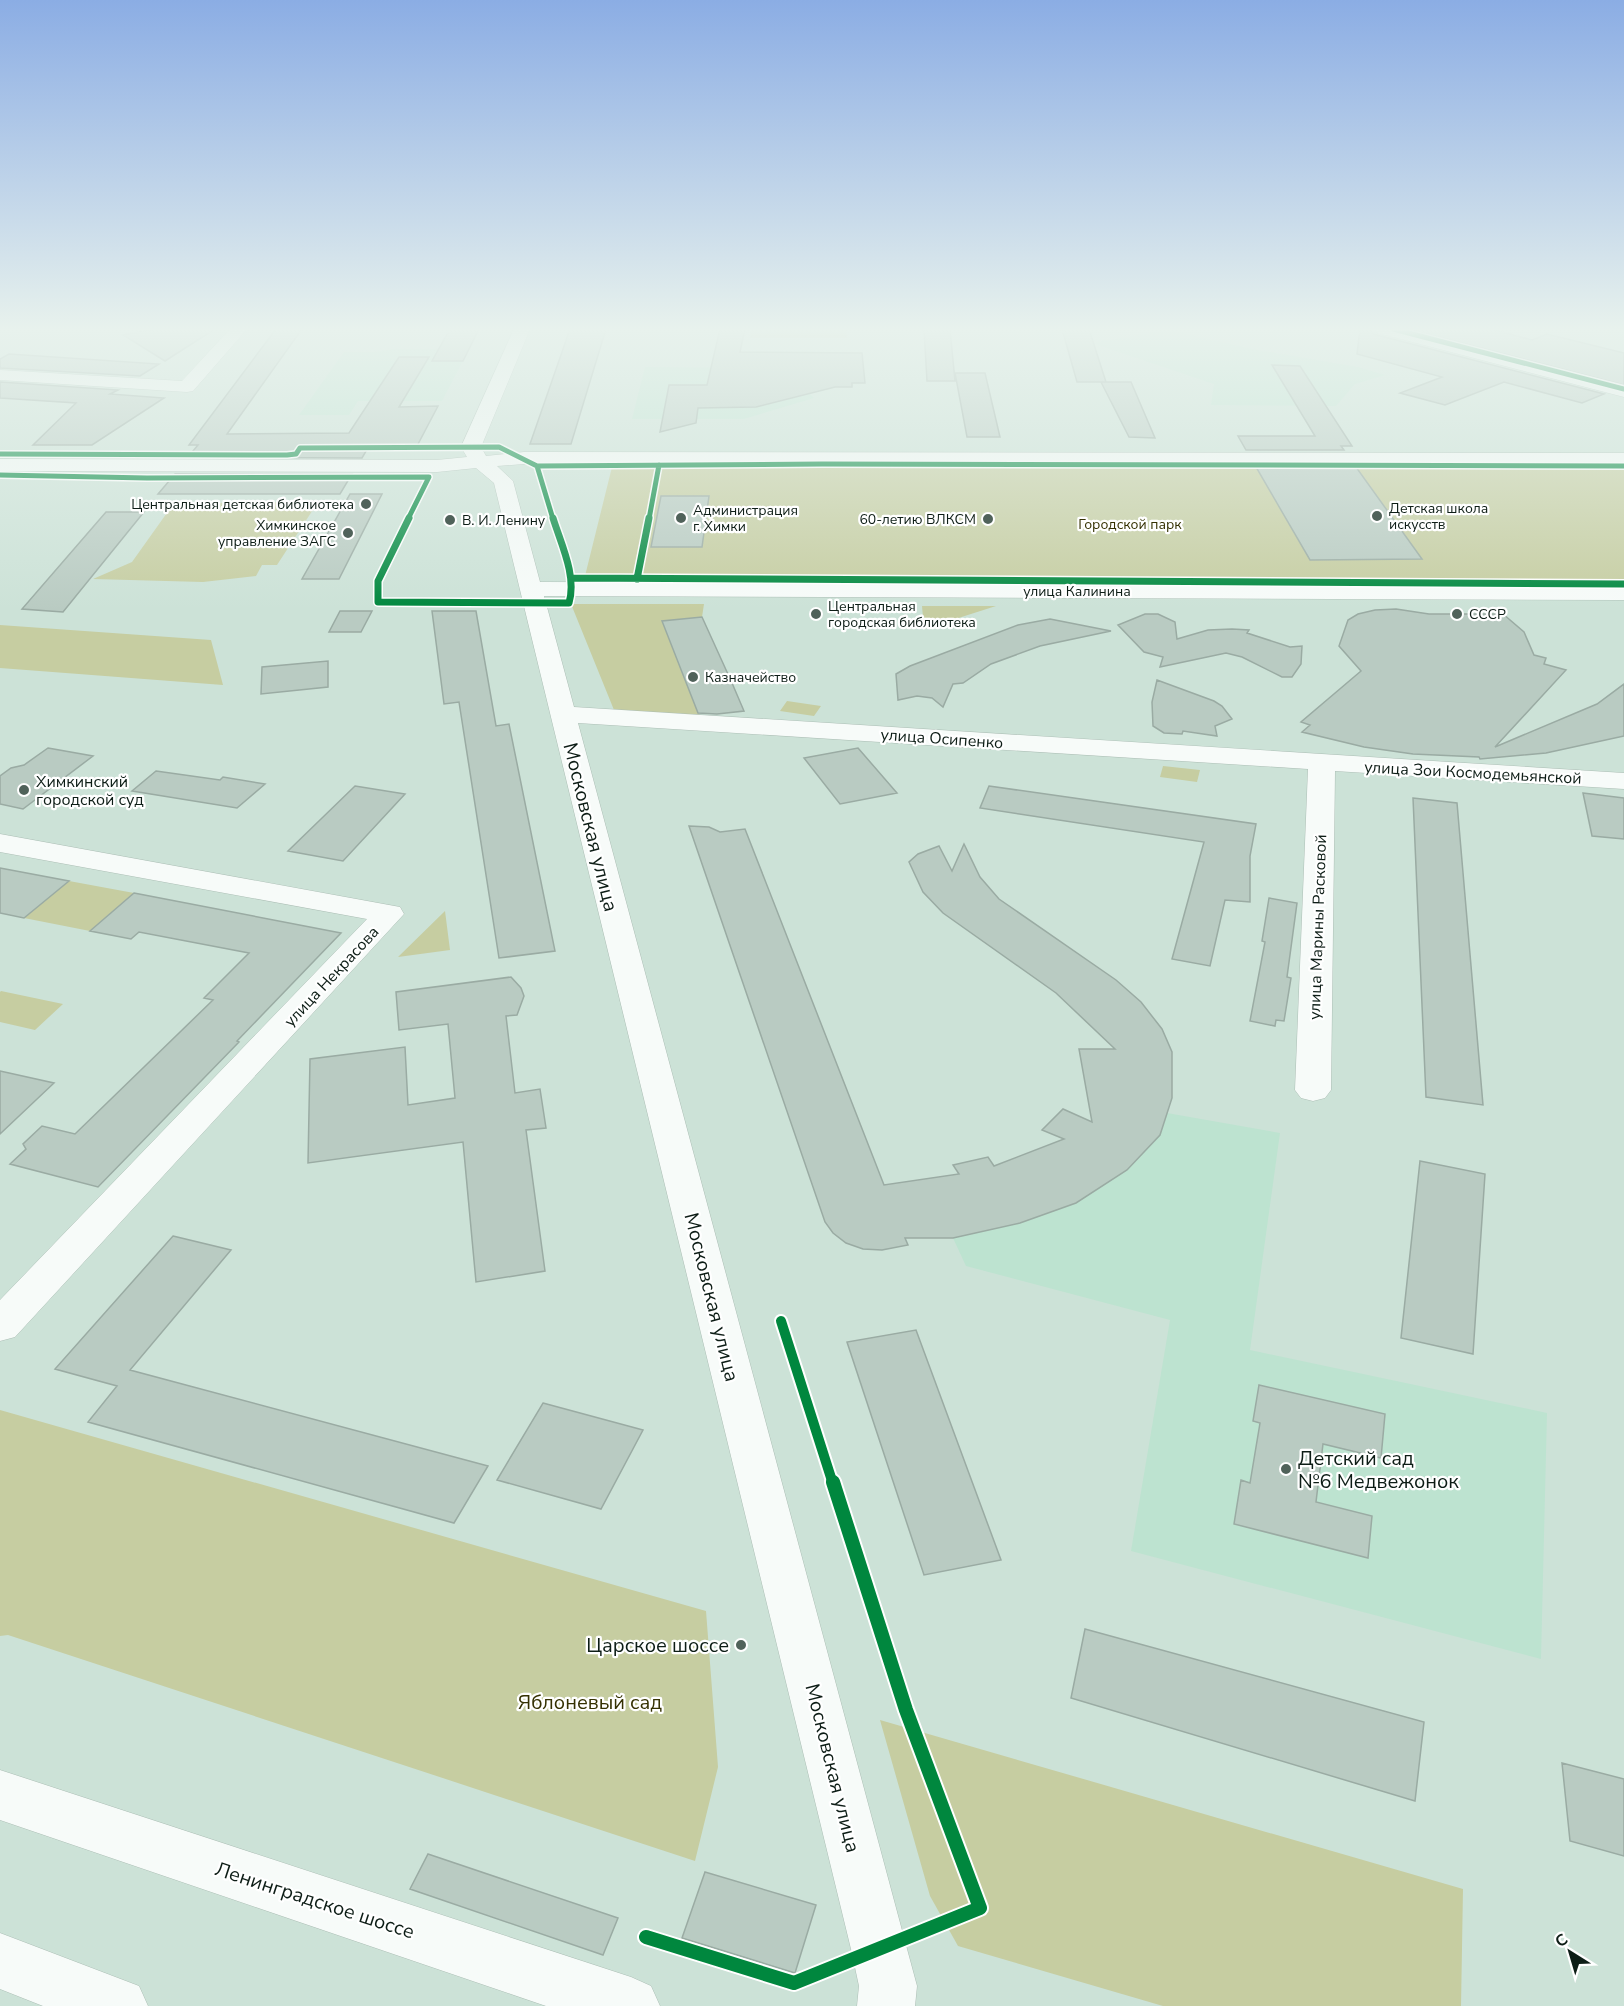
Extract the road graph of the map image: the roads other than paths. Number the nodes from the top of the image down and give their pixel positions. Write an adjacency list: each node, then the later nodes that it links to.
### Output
1 (482, 423): 2 (main road)
2 (478, 459): 3 (main road); 4 (main road); 5 (main road, Московская улица)
3 (1624, 459)
4 (0, 465)
5 (530, 585): 6 (main road, улица Калинина); 7 (main road, Московская улица)
6 (1624, 593)
7 (562, 714): 8 (main road, улица Осипенко); 17 (main road, Московская улица)
8 (1322, 763): 9 (main road, улица Зои Космодемьянской); 11 (main road, улица Марины Расковой)
9 (1624, 781)
10 (0, 843): 12 (main road, улица Некрасова)
11 (1312, 1090)
12 (0, 1326)
13 (0, 1795): 16 (main road, Ленинградское шоссе)
14 (0, 1961): 15 (main road)
15 (119, 2006)
16 (631, 2006)
17 (886, 2006)

